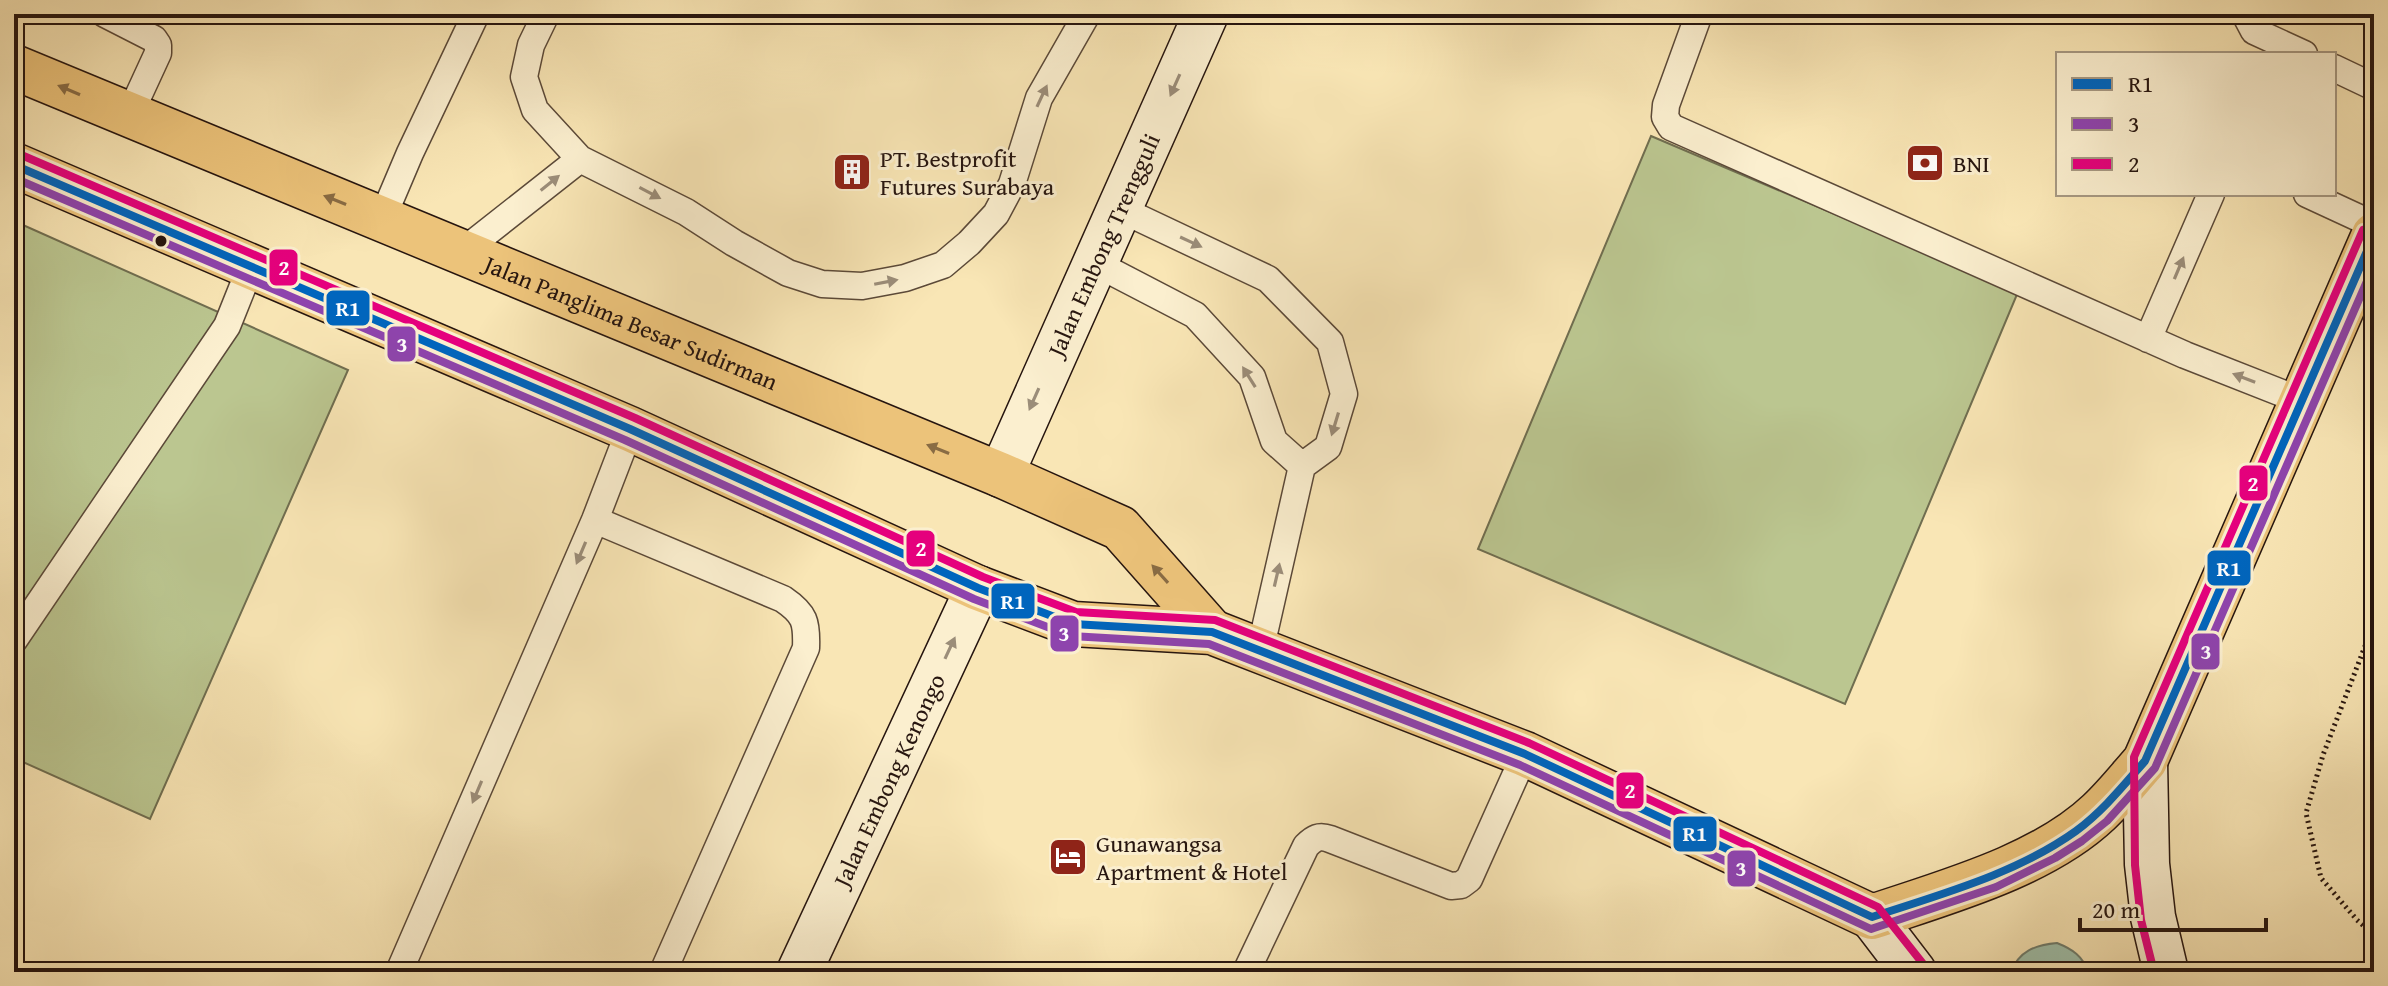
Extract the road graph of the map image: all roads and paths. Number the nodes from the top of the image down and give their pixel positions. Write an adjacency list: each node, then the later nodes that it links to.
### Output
1 (105, 14): 12 (lane)
2 (476, 14): 18 (lane)
3 (546, 14): 13 (lane)
4 (1087, 14): 13 (lane, one-way to 4)
5 (1699, 14): 24 (lane)
6 (2245, 14): 8 (lane)
7 (1205, 15): 17 (street, Jalan Embong Trengguli, one-way to 17)
8 (2300, 52)
9 (14, 67): 12 (main road, Jalan Panglima Besar Sudirman, one-way to 9)
10 (2336, 69): 11 (lane)
11 (2374, 87)
12 (129, 116): 18 (main road, Jalan Panglima Besar Sudirman, one-way to 12)
13 (580, 159): 21 (lane, one-way to 13)
14 (14, 165): 23 (main road, Jalan Panglima Besar Sudirman)
15 (2210, 196): 24 (lane, one-way to 15)
16 (2311, 196): 19 (lane)
17 (1120, 209): 22 (street, Jalan Embong Trengguli); 27 (lane, one-way to 27)
18 (382, 219): 21 (main road, Jalan Panglima Besar Sudirman)
19 (2374, 225)
20 (2374, 235): 25 (main road)
21 (462, 252): 28 (main road, Jalan Panglima Besar Sudirman, one-way to 21)
22 (1093, 262): 27 (lane, one-way to 22); 28 (street, Jalan Embong Trengguli, one-way to 28)
23 (251, 266): 26 (main road, Jalan Panglima Besar Sudirman); 33 (lane)
24 (2148, 339): 25 (lane, one-way to 24)
25 (2302, 401): 36 (main road)
26 (630, 429): 29 (lane); 30 (main road, Jalan Panglima Besar Sudirman)
27 (1302, 466): 34 (lane, one-way to 27)
28 (1001, 475): 32 (main road, Jalan Panglima Besar Sudirman, one-way to 28)
29 (595, 520): 39 (lane, one-way to 39); 40 (lane)
30 (978, 588): 32 (main road, Jalan Panglima Besar Sudirman); 41 (street, Jalan Embong Kenongo, one-way to 30)
31 (2374, 623): 38 (path)
32 (1212, 632): 34 (main road, Jalan Panglima Besar Sudirman)
33 (14, 640)
34 (1260, 651): 35 (main road, Jalan Panglima Besar Sudirman)
35 (1525, 754): 37 (main road, Jalan Panglima Besar Sudirman); 42 (lane)
36 (2145, 761): 37 (main road); 44 (street)
37 (1872, 917): 43 (street)
38 (2374, 935)
39 (399, 972)
40 (663, 972)
41 (799, 972)
42 (1246, 972)
43 (1914, 972)
44 (2166, 972)

